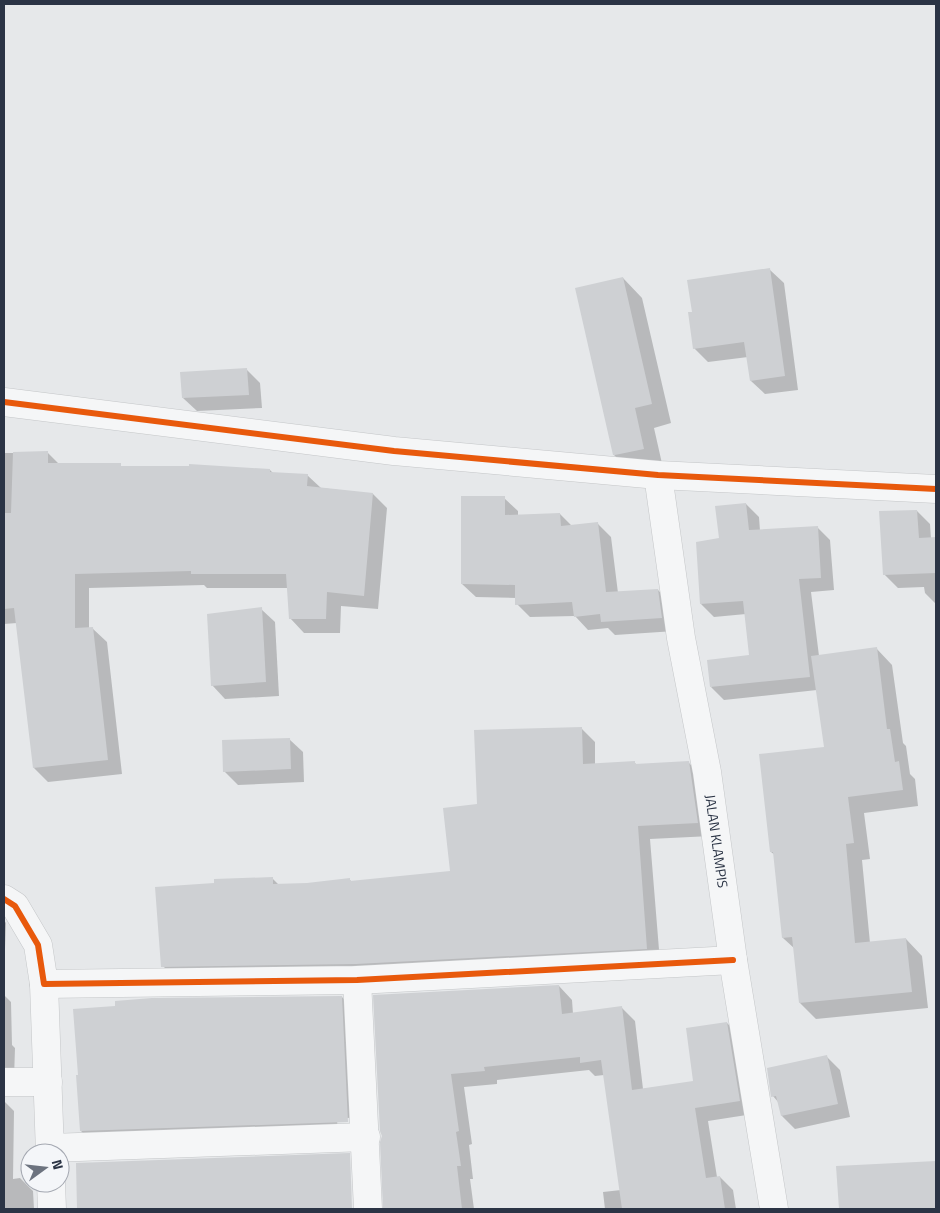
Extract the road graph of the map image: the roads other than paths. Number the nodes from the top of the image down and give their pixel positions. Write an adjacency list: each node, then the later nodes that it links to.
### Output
1 (4, 402): 2 (street)
2 (658, 475): 3 (street); 5 (street, JALAN KLAMPIS)
3 (936, 488)
4 (4, 899): 7 (street)
5 (733, 960): 6 (street); 16 (street, JALAN KLAMPIS)
6 (357, 980): 7 (street); 10 (street)
7 (44, 984): 9 (street)
8 (4, 1082): 9 (street)
9 (48, 1082): 11 (street)
10 (366, 1137): 12 (street); 15 (street)
11 (50, 1143)
12 (70, 1149)
13 (52, 1193): 14 (street)
14 (52, 1209)
15 (368, 1209)
16 (774, 1209)

